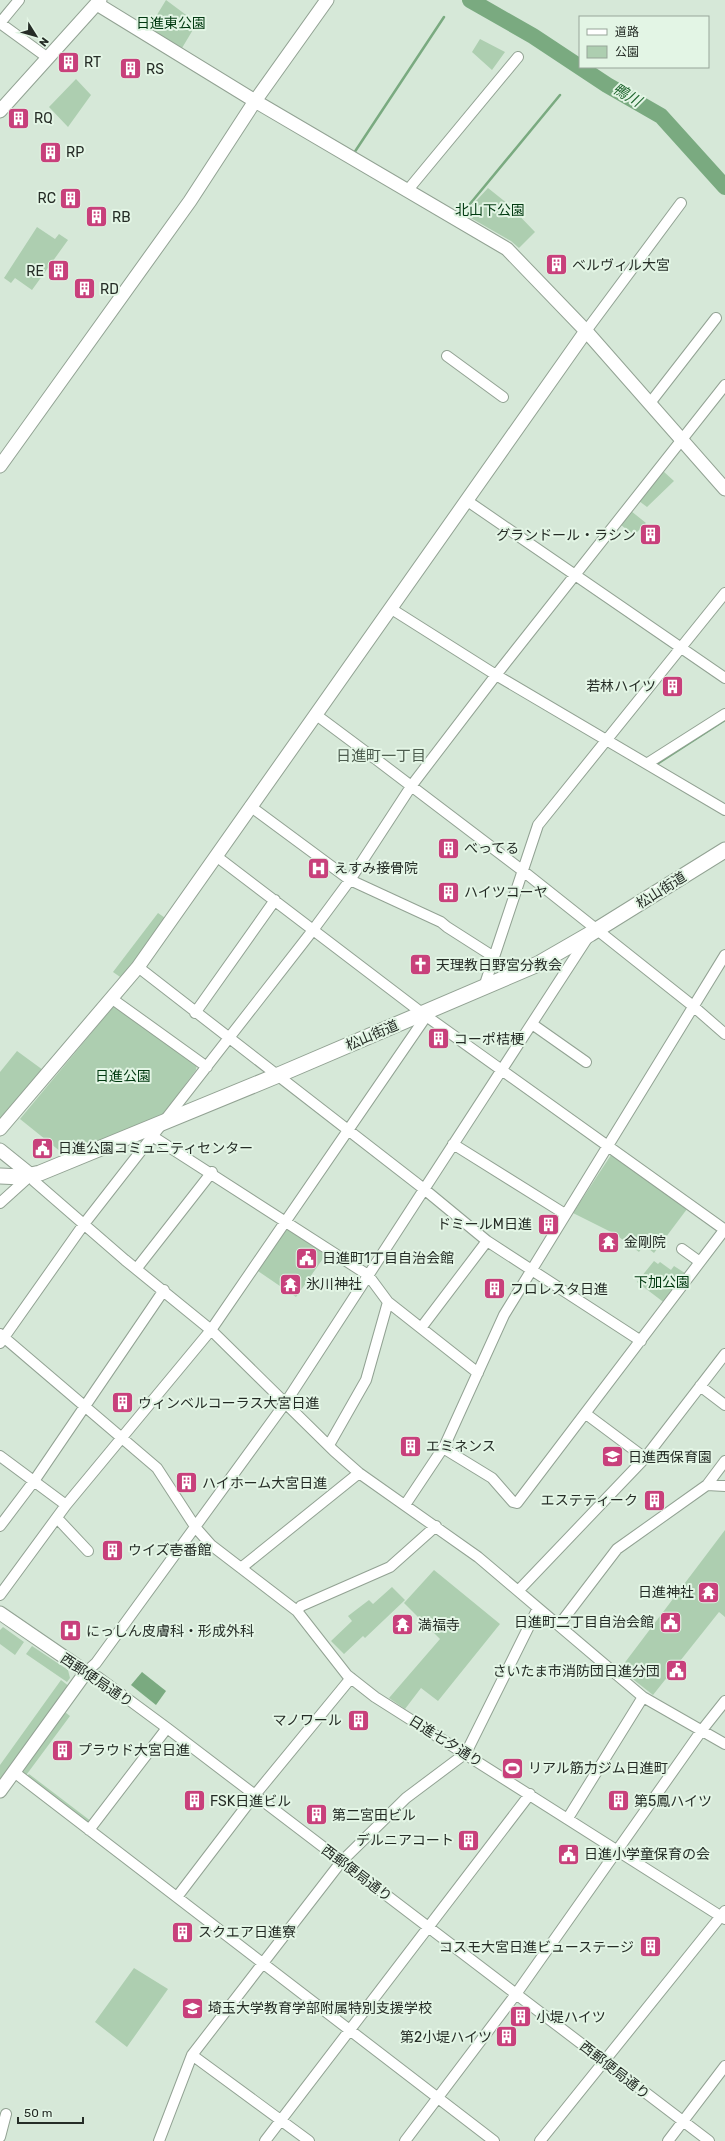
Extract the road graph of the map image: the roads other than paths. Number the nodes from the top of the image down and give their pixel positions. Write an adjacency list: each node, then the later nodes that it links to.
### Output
1 (19, 0): 4 (street)
2 (327, 0): 7 (street)
3 (96, 1): 6 (street); 7 (street)
4 (0, 23): 6 (street)
5 (518, 57): 9 (street)
6 (48, 58): 8 (street)
7 (255, 100): 9 (street); 18 (street)
8 (0, 111)
9 (407, 191): 12 (street)
10 (681, 203): 12 (street)
11 (716, 318): 16 (street)
12 (586, 332): 16 (street); 20 (street)
13 (447, 356): 15 (street)
14 (725, 384): 17 (street)
15 (503, 397)
16 (650, 404): 17 (street)
17 (681, 439): 19 (street); 21 (street)
18 (0, 466)
19 (725, 489)
20 (466, 500): 21 (street); 23 (street)
21 (575, 575): 24 (street); 25 (street)
22 (725, 593): 24 (street)
23 (390, 608): 25 (street); 27 (street)
24 (681, 648): 26 (street); 29 (street)
25 (496, 675): 29 (street); 31 (street)
26 (725, 678)
27 (315, 714): 31 (street); 32 (street)
28 (725, 714): 30 (street)
29 (608, 740): 30 (street); 36 (street)
30 (648, 763): 33 (street)
31 (412, 785): 36 (street); 37 (street)
32 (250, 806): 35 (street); 37 (street)
33 (725, 810)
34 (725, 850): 40 (main road, 松山街道)
35 (216, 856): 38 (street); 43 (street)
36 (523, 871): 40 (street); 42 (street)
37 (350, 880): 39 (street); 42 (street)
38 (275, 900): 39 (street); 47 (street)
39 (313, 930): 48 (street); 51 (street)
40 (593, 932): 44 (main road, 松山街道); 46 (street); 49 (street)
41 (725, 956): 46 (street)
42 (494, 957): 44 (street)
43 (138, 967): 45 (street); 47 (street)
44 (484, 987): 48 (main road, 松山街道)
45 (112, 998): 53 (street); 57 (street)
46 (693, 1006): 50 (street); 61 (street)
47 (195, 1013): 51 (street)
48 (422, 1013): 54 (street); 55 (main road, 松山街道); 58 (street)
49 (532, 1024): 52 (street); 54 (street)
50 (725, 1034)
51 (229, 1039): 53 (street); 55 (street)
52 (586, 1062)
53 (207, 1067): 56 (street)
54 (502, 1069): 60 (street); 61 (street)
55 (276, 1076): 56 (main road, 松山街道); 58 (street)
56 (163, 1121): 59 (street); 64 (main road, 松山街道)
57 (0, 1129)
58 (348, 1132): 66 (street); 69 (street)
59 (152, 1136): 63 (street); 70 (street)
60 (453, 1144): 66 (street); 68 (street)
61 (608, 1146): 68 (street); 71 (street)
62 (0, 1150): 64 (street)
63 (212, 1172): 69 (street); 75 (street)
64 (31, 1175): 65 (main road, 松山街道); 67 (street); 70 (street)
65 (0, 1176)
66 (424, 1189): 72 (street); 77 (street)
67 (0, 1203)
68 (565, 1214): 76 (street)
69 (286, 1221): 77 (street); 81 (street)
70 (84, 1224): 75 (street); 82 (street)
71 (725, 1230): 74 (street)
72 (487, 1240): 76 (street); 80 (street)
73 (682, 1249): 74 (street)
74 (700, 1262): 83 (street)
75 (137, 1268): 78 (street)
76 (532, 1271): 83 (street); 85 (street)
77 (368, 1274): 79 (street); 87 (street)
78 (164, 1290): 81 (street); 88 (street)
79 (388, 1302): 80 (street); 92 (street)
80 (421, 1328): 85 (street)
81 (211, 1330): 87 (street); 91 (street)
82 (1, 1338): 88 (street, 日進七夕通り)
83 (641, 1341): 90 (street)
84 (725, 1354): 86 (street)
85 (478, 1373): 93 (street)
86 (700, 1386): 89 (street); 95 (street)
87 (286, 1402): 92 (street); 106 (street)
88 (84, 1405): 91 (street, 日進七夕通り); 98 (street)
89 (725, 1405)
90 (586, 1414): 93 (street); 95 (street)
91 (121, 1437): 101 (street); 106 (street, 日進七夕通り)
92 (329, 1445): 97 (street)
93 (443, 1448): 102 (street)
94 (0, 1456): 98 (street)
95 (645, 1458): 109 (street)
96 (725, 1461): 99 (street)
97 (359, 1472): 102 (street); 108 (street)
98 (34, 1481): 101 (street); 104 (street)
99 (707, 1485): 100 (street); 114 (street)
100 (725, 1486)
101 (66, 1505): 103 (street)
102 (405, 1505): 105 (street)
103 (57, 1518): 107 (street); 110 (street)
104 (0, 1526)
105 (436, 1526): 109 (street); 112 (street)
106 (196, 1528): 108 (street, 日進七夕通り); 115 (street)
107 (88, 1551)
108 (241, 1568): 112 (street, 日進七夕通り)
109 (519, 1590): 111 (street)
110 (0, 1595)
111 (538, 1608): 114 (street); 122 (street)
112 (297, 1611): 116 (street, 日進七夕通り)
113 (0, 1613): 115 (street, 西郵便局通り)
114 (559, 1625): 117 (street)
115 (86, 1672): 119 (street, 西郵便局通り); 123 (street)
116 (351, 1678): 122 (street, 日進七夕通り); 126 (street)
117 (643, 1697): 120 (street); 127 (street)
118 (725, 1701): 120 (street)
119 (167, 1728): 126 (street, 西郵便局通り); 128 (street)
120 (702, 1730): 121 (street); 129 (street)
121 (725, 1744)
122 (466, 1753): 125 (street, 日進七夕通り); 130 (street)
123 (14, 1772): 124 (street); 128 (street)
124 (0, 1791)
125 (530, 1794): 127 (street, 日進七夕通り); 133 (street)
126 (254, 1796): 130 (street, 西郵便局通り); 131 (street)
127 (568, 1818): 129 (street, 日進七夕通り)
128 (89, 1830): 131 (street)
129 (619, 1850): 132 (street, 日進七夕通り); 135 (street)
130 (341, 1862): 133 (street, 西郵便局通り); 134 (street)
131 (177, 1897): 134 (street)
132 (724, 1915): 138 (street)
133 (428, 1928): 135 (street, 西郵便局通り); 136 (street)
134 (263, 1963): 136 (street); 137 (street)
135 (516, 1994): 138 (street, 西郵便局通り); 140 (street)
136 (350, 2029): 140 (street); 142 (street)
137 (192, 2054): 142 (street); 145 (street)
138 (604, 2061): 143 (street, 西郵便局通り); 150 (street)
139 (725, 2066): 143 (street)
140 (438, 2097): 148 (street); 149 (street)
141 (6, 2114): 144 (street)
142 (281, 2120): 146 (street); 147 (street)
143 (683, 2122): 151 (street); 152 (street, 西郵便局通り)
144 (0, 2138)
145 (159, 2141)
146 (265, 2141)
147 (309, 2141)
148 (405, 2141)
149 (494, 2141)
150 (540, 2141)
151 (668, 2141)
152 (709, 2141)

